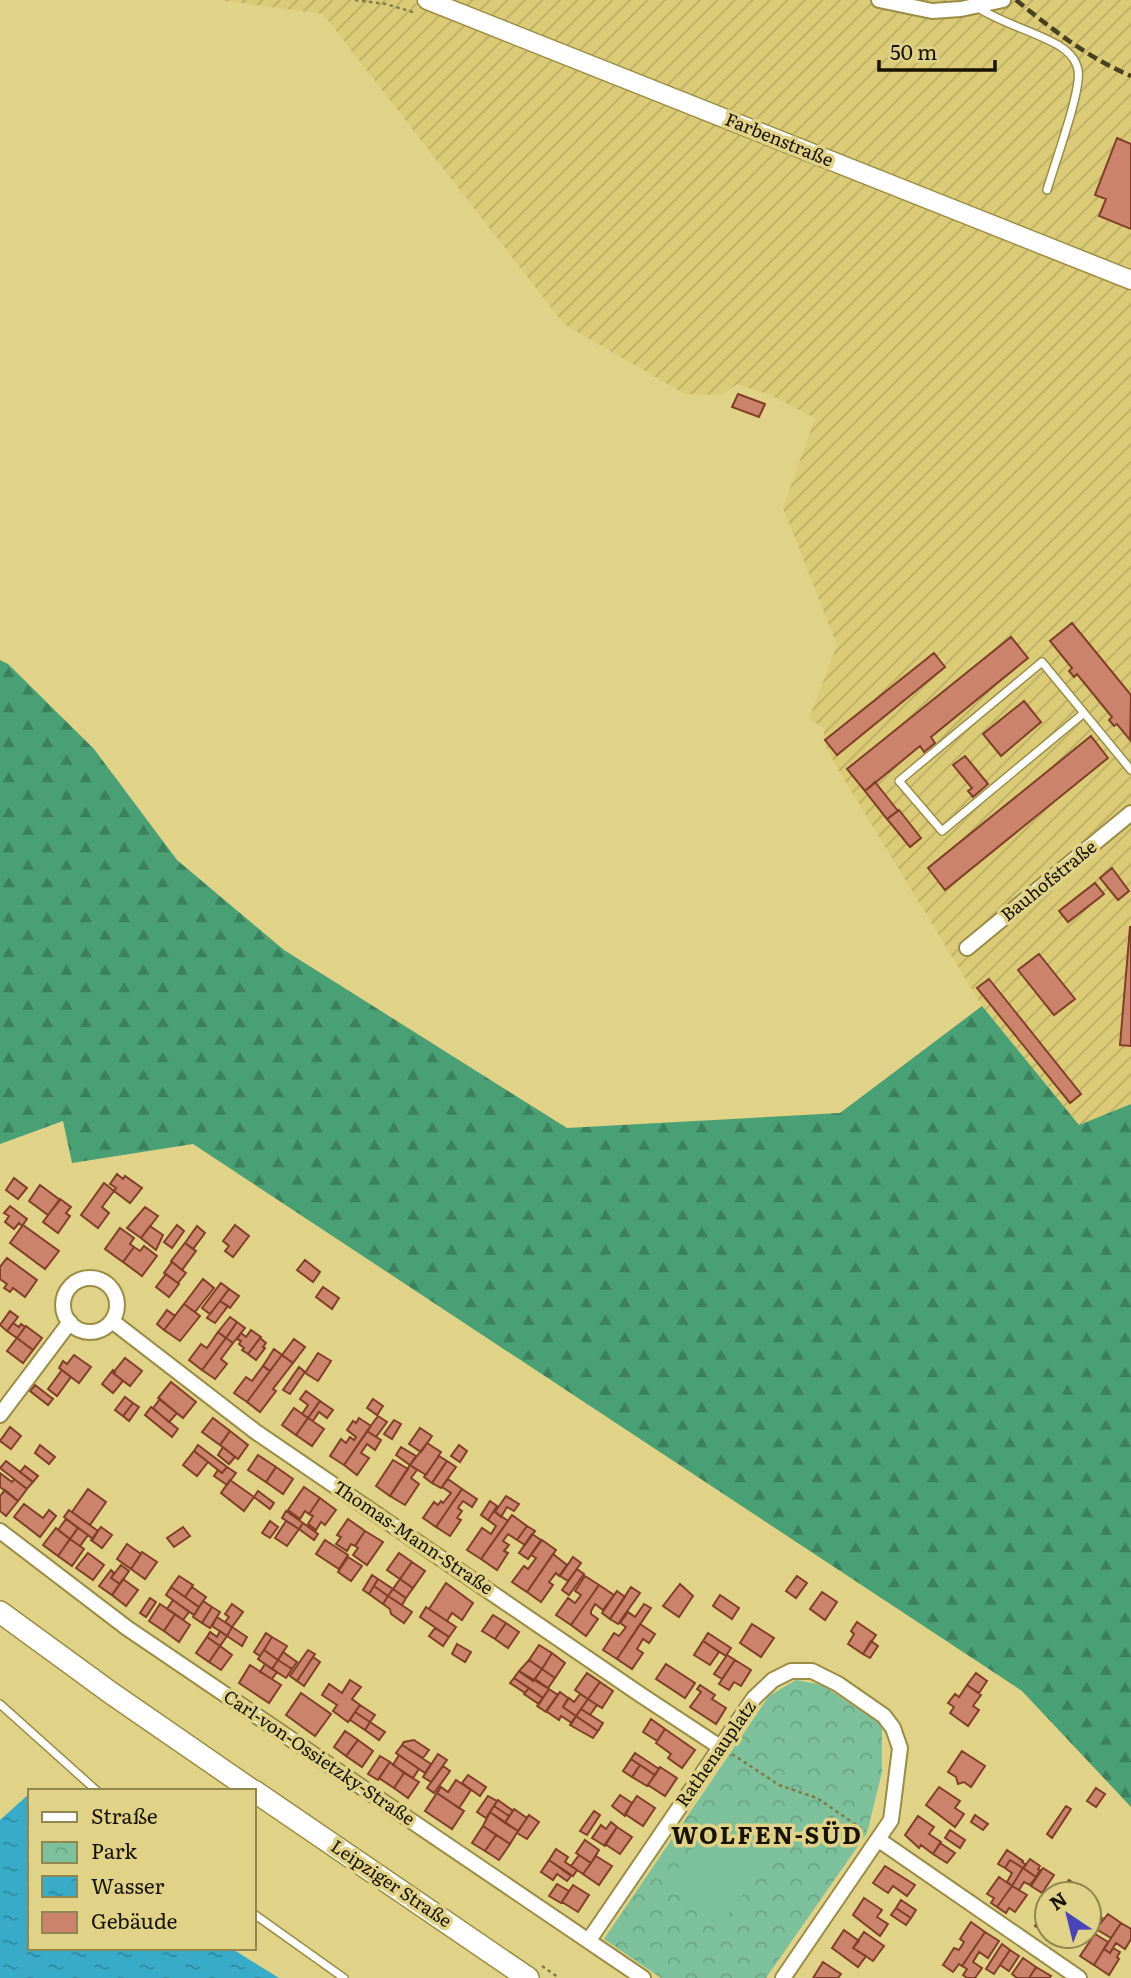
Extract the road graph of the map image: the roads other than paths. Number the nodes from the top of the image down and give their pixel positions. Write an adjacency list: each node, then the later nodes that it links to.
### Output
1 (428, 0): 6 (street, Farbenstraße)
2 (879, 0): 4 (street)
3 (1003, 0): 4 (street)
4 (974, 6): 5 (lane)
5 (1047, 190)
6 (1131, 280)
7 (1084, 713): 7 (lane); 8 (lane)
8 (1131, 770)
9 (1131, 813): 10 (street, Bauhofstraße)
10 (967, 948)
11 (112, 1321): 12 (street); 12 (street); 17 (street, Thomas-Mann-Straße)
12 (70, 1322): 13 (street)
13 (0, 1415)
14 (0, 1531): 23 (street, Carl-von-Ossietzky-Straße)
15 (0, 1612): 19 (main road, Leipziger Straße)
16 (0, 1704): 18 (lane)
17 (720, 1746): 21 (street, Rathenauplatz); 23 (street, Rathenauplatz)
18 (95, 1789)
19 (251, 1789)
20 (256, 1792): 25 (main road, Leipziger Straße)
21 (879, 1840): 27 (street, Rathenauplatz); 28 (street)
22 (256, 1915): 24 (lane)
23 (589, 1940): 26 (street, Carl-von-Ossietzky-Straße)
24 (344, 1978)
25 (528, 1978)
26 (643, 1978)
27 (783, 1978)
28 (1079, 1978)

